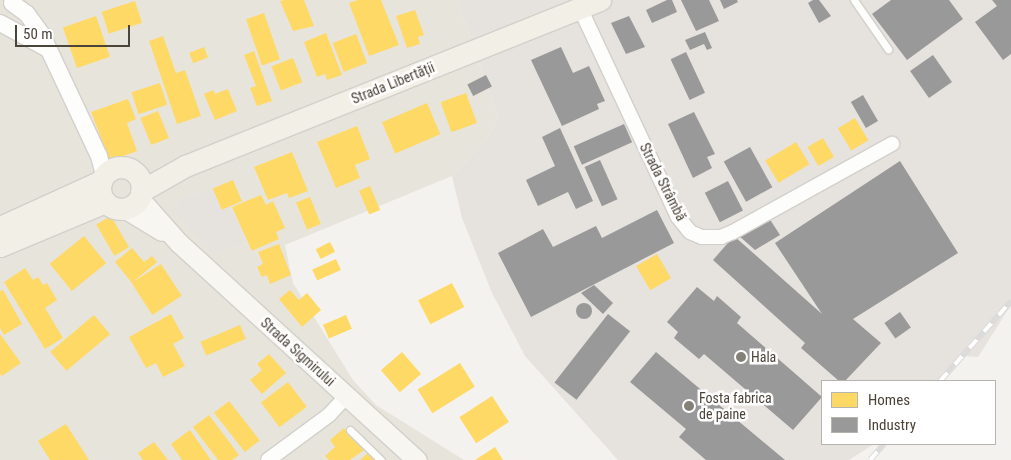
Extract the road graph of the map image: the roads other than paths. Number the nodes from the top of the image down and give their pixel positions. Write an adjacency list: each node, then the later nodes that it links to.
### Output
1 (600, 0): 4 (main road, Strada Libertății)
2 (854, 0): 7 (lane)
3 (11, 1): 5 (street); 6 (street)
4 (580, 8): 8 (street, Strada Strâmbă); 9 (main road, Strada Libertății)
5 (0, 23): 6 (street)
6 (48, 49): 10 (street)
7 (888, 49)
8 (892, 144)
9 (185, 166): 10 (main road, Strada Libertății); 11 (main road, Strada Libertății)
10 (110, 170): 11 (main road); 11 (main road); 12 (main road, Strada Libertății)
11 (127, 200): 13 (main road, Strada Libertății); 14 (main road, Strada Sigmirului)
12 (0, 227)
13 (0, 246)
14 (353, 402): 16 (street); 18 (main road, Strada Sigmirului)
15 (350, 430): 17 (lane)
16 (268, 460)
17 (381, 460)
18 (417, 460)

